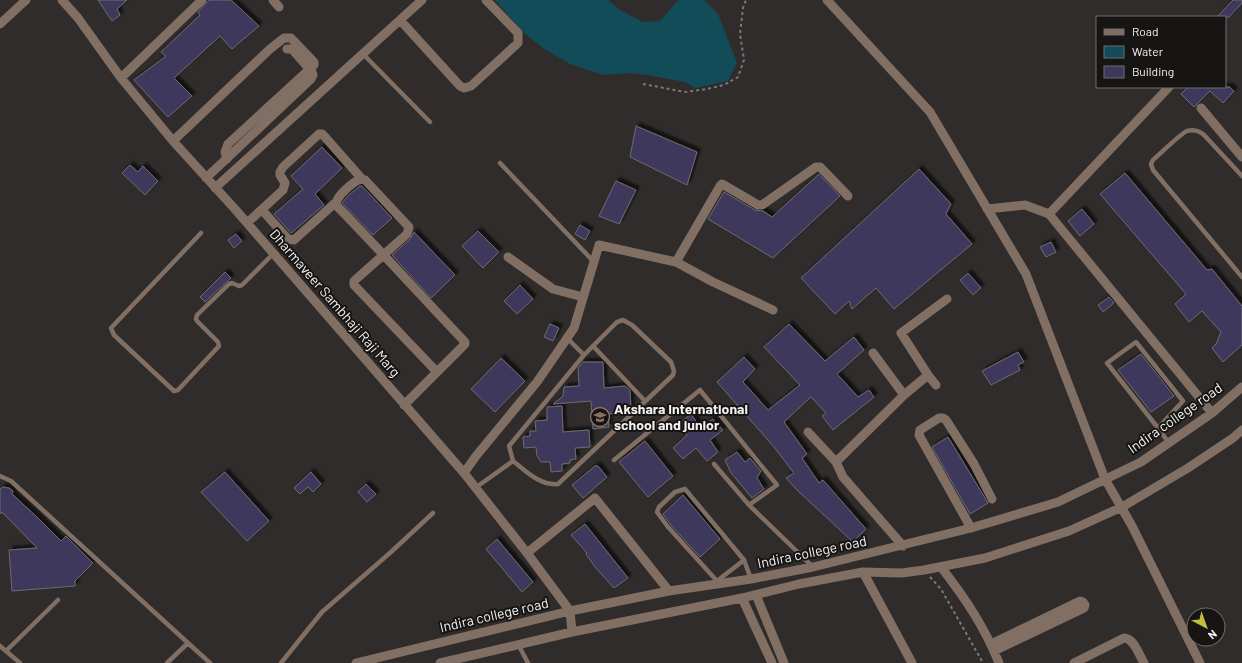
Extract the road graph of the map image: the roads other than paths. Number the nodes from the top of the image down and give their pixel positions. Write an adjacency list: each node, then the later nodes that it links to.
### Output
1 (26, 0): 8 (street)
2 (62, 0): 12 (street, Dharmaveer Sambhaji Raji Marg)
3 (202, 0): 12 (street)
4 (422, 0): 7 (street)
5 (486, 0): 7 (street)
6 (827, 0): 25 (street)
7 (400, 20): 10 (street)
8 (0, 24)
9 (287, 49): 11 (street)
10 (363, 54): 15 (lane); 22 (street)
11 (309, 69): 16 (street); 20 (street)
12 (121, 78): 16 (street, Dharmaveer Sambhaji Raji Marg)
13 (1168, 88): 27 (street)
14 (1201, 108): 17 (street)
15 (430, 122)
16 (173, 141): 20 (street, Dharmaveer Sambhaji Raji Marg)
17 (1242, 157)
18 (500, 163): 33 (lane)
19 (1242, 176): 35 (lane)
20 (206, 178): 22 (street, Dharmaveer Sambhaji Raji Marg)
21 (362, 178): 24 (street); 26 (street); 31 (street)
22 (215, 188): 28 (street, Dharmaveer Sambhaji Raji Marg)
23 (848, 196): 34 (street)
24 (335, 203): 26 (street); 31 (street)
25 (987, 209): 27 (street); 61 (street)
26 (262, 210): 28 (street)
27 (1049, 214): 50 (street)
28 (247, 223): 30 (street, Dharmaveer Sambhaji Raji Marg)
29 (201, 233): 30 (lane)
30 (273, 254): 49 (street, Dharmaveer Sambhaji Raji Marg)
31 (384, 255): 43 (street); 43 (street)
32 (508, 257): 36 (street)
33 (594, 262): 34 (street); 36 (street)
34 (676, 262): 38 (street)
35 (1242, 276)
36 (583, 297): 39 (street)
37 (947, 299): 44 (street)
38 (773, 310)
39 (567, 338): 42 (lane); 59 (street)
40 (593, 346): 42 (lane); 48 (lane); 48 (lane)
41 (873, 353): 47 (street)
42 (584, 355): 56 (lane)
43 (437, 372): 49 (street)
44 (928, 374): 45 (street); 47 (street)
45 (936, 385)
46 (1242, 387): 50 (street, Indira college road)
47 (904, 395): 57 (street)
48 (646, 401): 56 (lane)
49 (404, 405): 59 (street, Dharmaveer Sambhaji Raji Marg)
50 (1212, 413): 54 (street, Indira college road)
51 (1158, 428): 51 (lane); 54 (lane)
52 (1242, 430): 65 (street, Indira college road)
53 (808, 432): 57 (street)
54 (1169, 443): 61 (street, Indira college road)
55 (614, 460): 64 (lane)
56 (513, 461): 62 (lane)
57 (836, 462): 68 (street)
58 (714, 464): 64 (lane)
59 (464, 473): 62 (street, Dharmaveer Sambhaji Raji Marg)
60 (0, 476): 81 (lane)
61 (1105, 479): 65 (street); 67 (street, Indira college road)
62 (475, 488): 69 (street, Dharmaveer Sambhaji Raji Marg)
63 (992, 499): 67 (street)
64 (749, 505): 71 (lane)
65 (1122, 507): 72 (street, Indira college road); 99 (street)
66 (433, 513): 89 (lane)
67 (971, 528): 68 (street, Indira college road)
68 (903, 546): 71 (street, Indira college road)
69 (527, 553): 75 (street); 79 (street, Dharmaveer Sambhaji Raji Marg)
70 (744, 560): 70 (lane); 74 (lane)
71 (813, 567): 74 (street, Indira college road)
72 (940, 567): 73 (street, Indira college road); 84 (street)
73 (863, 572): 76 (street, Indira college road); 95 (street)
74 (751, 579): 75 (street, Indira college road)
75 (669, 591): 79 (street, Indira college road)
76 (756, 595): 77 (street, Indira college road); 94 (street)
77 (742, 598): 80 (street, Indira college road); 93 (street)
78 (58, 600): 85 (lane)
79 (570, 612): 80 (street); 90 (street, Indira college road)
80 (572, 632): 82 (street, Indira college road)
81 (188, 643): 87 (lane); 88 (lane)
82 (518, 644): 91 (street, Indira college road); 92 (lane)
83 (0, 646): 85 (lane)
84 (993, 648): 84 (street); 96 (street)
85 (6, 651): 86 (lane)
86 (20, 663)
87 (167, 663)
88 (210, 663)
89 (281, 663)
90 (356, 663)
91 (440, 663)
92 (528, 663)
93 (772, 663)
94 (784, 663)
95 (912, 663)
96 (999, 663)
97 (1074, 663): 98 (street)
98 (1144, 663)
99 (1200, 663)

